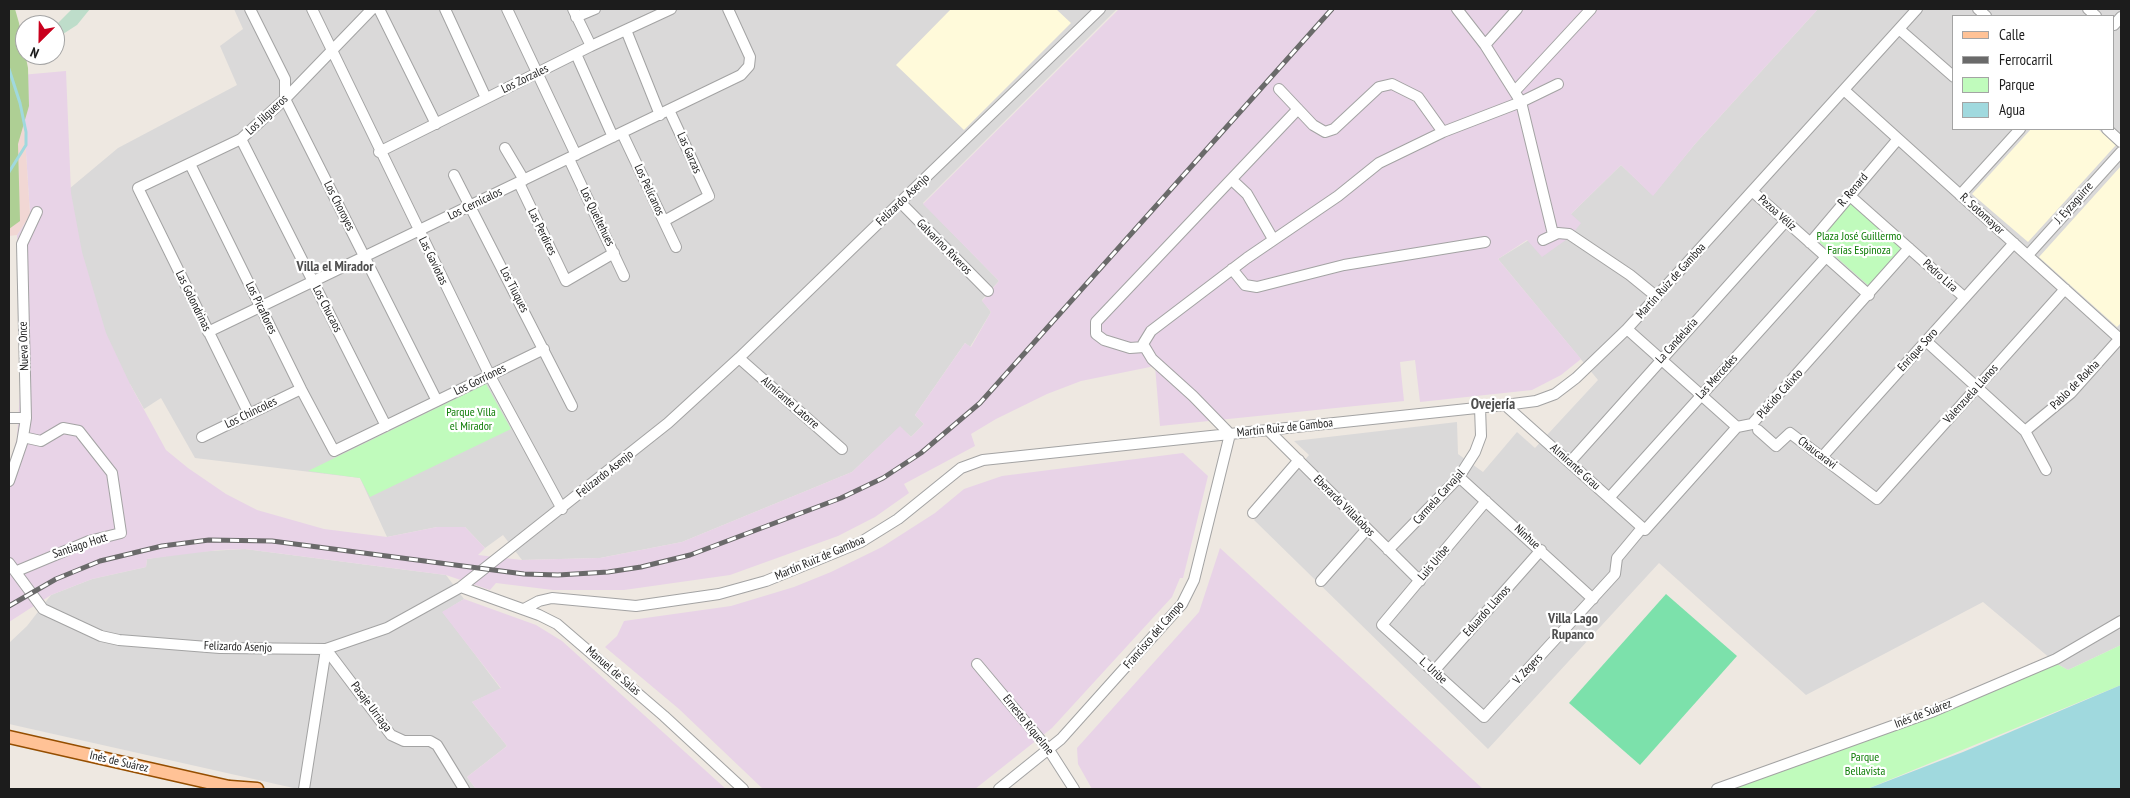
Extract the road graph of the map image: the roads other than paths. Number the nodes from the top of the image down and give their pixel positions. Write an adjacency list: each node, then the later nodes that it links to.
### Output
1 (250, 9): 29 (street, Los Choroyes)
2 (312, 9): 20 (street, Las Gaviotas)
3 (372, 9): 20 (street, Los Jilgueros)
4 (380, 9): 33 (street)
5 (445, 9): 28 (street)
6 (507, 9): 22 (street, Los Queltehues)
7 (595, 9): 15 (street)
8 (671, 9): 17 (street, Los Zorzales)
9 (728, 9): 32 (street, Los Cernícalos)
10 (1100, 9): 53 (street, Felizardo Asenjo)
11 (1457, 9): 18 (street)
12 (1517, 9): 18 (street)
13 (1592, 9): 27 (street)
14 (1917, 9): 16 (street, Martín Ruiz de Gamboa)
15 (574, 13): 19 (street)
16 (1899, 29): 23 (street); 26 (street, Martín Ruiz de Gamboa)
17 (626, 30): 19 (street, Los Zorzales); 32 (street, Las Garzas)
18 (1485, 45): 27 (street)
19 (591, 46): 21 (street, Los Zorzales)
20 (331, 51): 29 (street, Los Jilgueros); 42 (street, Las Gaviotas)
21 (576, 54): 22 (street, Los Zorzales); 37 (street, Los Pelícanos)
22 (538, 73): 28 (street, Los Zorzales); 44 (street, Los Queltehues)
23 (1952, 75)
24 (1558, 84): 30 (street)
25 (1279, 89): 31 (street)
26 (1844, 90): 39 (street, R. Sotomayor); 50 (street, Martín Ruiz de Gamboa)
27 (1515, 91): 30 (street)
28 (486, 98): 33 (street, Los Zorzales)
29 (285, 99): 38 (street, Los Jilgueros); 69 (street, Los Choroyes)
30 (1521, 102): 36 (street); 59 (street)
31 (1298, 109): 36 (street); 47 (street)
32 (665, 112): 37 (street, Los Cernícalos); 56 (street, Las Garzas)
33 (436, 124): 42 (street, Los Zorzales)
34 (2016, 130): 52 (street)
35 (2108, 130): 40 (street)
36 (1443, 132): 60 (street)
37 (617, 135): 44 (street, Los Cernícalos); 56 (street, Los Pelícanos)
38 (241, 139): 45 (street, Los Jilgueros); 73 (street, Los Chucaos)
39 (1898, 139): 51 (street, R. Renard); 52 (street, R. Sotomayor)
40 (2121, 142)
41 (505, 148): 48 (street, Las Perdices)
42 (379, 152): 58 (street, Las Gaviotas)
43 (2121, 152): 68 (street, J. Eyzaguirre)
44 (572, 157): 48 (street, Los Cernícalos); 67 (street, Los Queltehues)
45 (190, 164): 49 (street, Los Jilgueros); 79 (street, Los Picaflores)
46 (454, 175): 54 (street, Los Tiuques)
47 (1232, 180): 60 (street); 84 (street)
48 (521, 182): 54 (street, Los Cernícalos); 67 (street, Las Perdices)
49 (138, 188): 81 (street, Las Golondrinas)
50 (1752, 191): 57 (street, Pezoa Véliz); 77 (street, Martín Ruiz de Gamboa)
51 (1849, 195): 63 (street, R. Renard); 66 (street, Pedro Lira)
52 (1960, 195): 64 (street, R. Sotomayor)
53 (900, 202): 75 (street, Galvarino Riveros); 86 (street, Felizardo Asenjo)
54 (470, 206): 58 (street, Los Cernícalos); 85 (street, Los Tiuques)
55 (38, 212): 98 (street, Nueva Once)
56 (664, 221): 65 (street, Los Pelícanos)
57 (1786, 221): 63 (street, Pezoa Véliz); 87 (street, La Candelaria)
58 (418, 231): 69 (street, Los Cernícalos); 88 (street, Las Gaviotas)
59 (1553, 234): 61 (street); 77 (street)
60 (1273, 239): 71 (street)
61 (1543, 240)
62 (1485, 242): 71 (street)
63 (1810, 243): 70 (street, Pezoa Véliz)
64 (2014, 243): 68 (street, R. Sotomayor); 78 (street, Enrique Soro)
65 (676, 247)
66 (1910, 248): 76 (street, Plácido Calixto); 78 (street, Pedro Lira)
67 (614, 253): 72 (street, Los Queltehues)
68 (2028, 255): 74 (street, R. Sotomayor)
69 (365, 256): 73 (street, Los Cernícalos); 92 (street, Los Choroyes)
70 (1826, 257): 76 (street, Pezoa Véliz); 91 (street, Las Mercedes)
71 (1232, 269): 84 (street)
72 (624, 276)
73 (313, 281): 79 (street, Los Cernícalos); 99 (street, Los Chucaos)
74 (2065, 290): 82 (street, R. Sotomayor); 89 (street, Valenzuela Llanos)
75 (988, 291)
76 (1868, 295): 100 (street, Plácido Calixto)
77 (1657, 297): 80 (street, Martín Ruiz de Gamboa)
78 (1964, 297): 83 (street, Enrique Soro)
79 (261, 307): 81 (street, Los Cernícalos); 90 (street, Los Picaflores)
80 (1627, 329): 87 (street); 93 (street, Martín Ruiz de Gamboa)
81 (208, 332): 96 (street, Las Golondrinas)
82 (2121, 338): 103 (street, Pablo de Rokha)
83 (1926, 341): 89 (street); 109 (street, Enrique Soro)
84 (1144, 347): 104 (street)
85 (544, 349): 88 (street, Los Gorriones); 94 (street, Los Tiuques)
86 (739, 358): 107 (street, Almirante Latorre); 118 (street, Felizardo Asenjo)
87 (1660, 360): 91 (street); 111 (street, La Candelaria)
88 (490, 376): 92 (street, Los Gorriones); 118 (street, Las Gaviotas)
89 (1977, 388): 103 (street); 116 (street, Valenzuela Llanos)
90 (301, 389): 96 (street, Los Chincoles); 108 (street, Los Picaflores)
91 (1700, 394): 100 (street); 115 (street, Las Mercedes)
92 (437, 401): 99 (street, Los Gorriones)
93 (1505, 405): 95 (street, Martín Ruiz de Gamboa); 111 (street, Almirante Grau)
94 (572, 406)
95 (1480, 408): 101 (street, Martín Ruiz de Gamboa); 113 (street, Carmela Carvajal)
96 (249, 414): 106 (street, Los Chincoles)
97 (9, 418): 98 (street)
98 (26, 418): 105 (street, Nueva Once)
99 (386, 426): 108 (street, Los Gorriones)
100 (1737, 427): 121 (street, Plácido Calixto)
101 (1268, 430): 104 (street, Martín Ruiz de Gamboa); 110 (street, Eberardo Villalobos)
102 (1758, 430): 109 (street, Chaucaravi)
103 (2025, 431): 112 (street)
104 (1230, 434): 130 (street, Martín Ruiz de Gamboa); 138 (street, Francisco del Campo)
105 (23, 437): 114 (street, Nueva Once); 125 (street, Santiago Hott)
106 (202, 437)
107 (842, 448)
108 (334, 451)
109 (1822, 457): 116 (street, Chaucaravi)
110 (1299, 460): 119 (street); 120 (street, Eberardo Villalobos)
111 (1570, 462): 115 (street, Almirante Grau)
112 (2046, 470)
113 (1459, 477): 117 (street, Ninhue); 122 (street, Carmela Carvajal)
114 (9, 481)
115 (1609, 498): 121 (street, Almirante Grau)
116 (1878, 499)
117 (1486, 501): 123 (street, Ninhue); 127 (street, Luis Uribe)
118 (562, 509): 128 (street, Felizardo Asenjo)
119 (1253, 513)
120 (1367, 529): 122 (street, Eberardo Villalobos); 126 (street)
121 (1644, 529): 129 (street, V. Zegers)
122 (1388, 550): 127 (street, Eberardo Villalobos)
123 (1541, 550): 129 (street, Ninhue); 135 (street, Eduardo Llanos)
124 (9, 563): 125 (street, Felizardo Asenjo)
125 (16, 572): 133 (street, Felizardo Asenjo)
126 (1321, 581)
127 (1420, 581): 132 (street, Luis Uribe)
128 (461, 587): 130 (street, Manuel de Salas); 133 (street, Felizardo Asenjo)
129 (1592, 599): 136 (street, V. Zegers)
130 (524, 609): 143 (street, Manuel de Salas)
131 (2121, 621): 146 (street, Inés de Suárez)
132 (1382, 625): 135 (street, L. Uribe)
133 (326, 649): 141 (street); 142 (street, Pasaje Urriaga)
134 (977, 664): 138 (street, Ernesto Riquelme)
135 (1434, 671): 136 (street, L. Uribe)
136 (1484, 717)
137 (9, 737): 139 (main road, Inés de Suárez)
138 (1049, 750): 144 (street, Francisco del Campo); 145 (street, Ernesto Riquelme)
139 (234, 788): 140 (main road, Inés de Suárez)
140 (257, 789)
141 (304, 789)
142 (464, 789)
143 (743, 789)
144 (999, 789)
145 (1074, 789)
146 (1717, 789)

